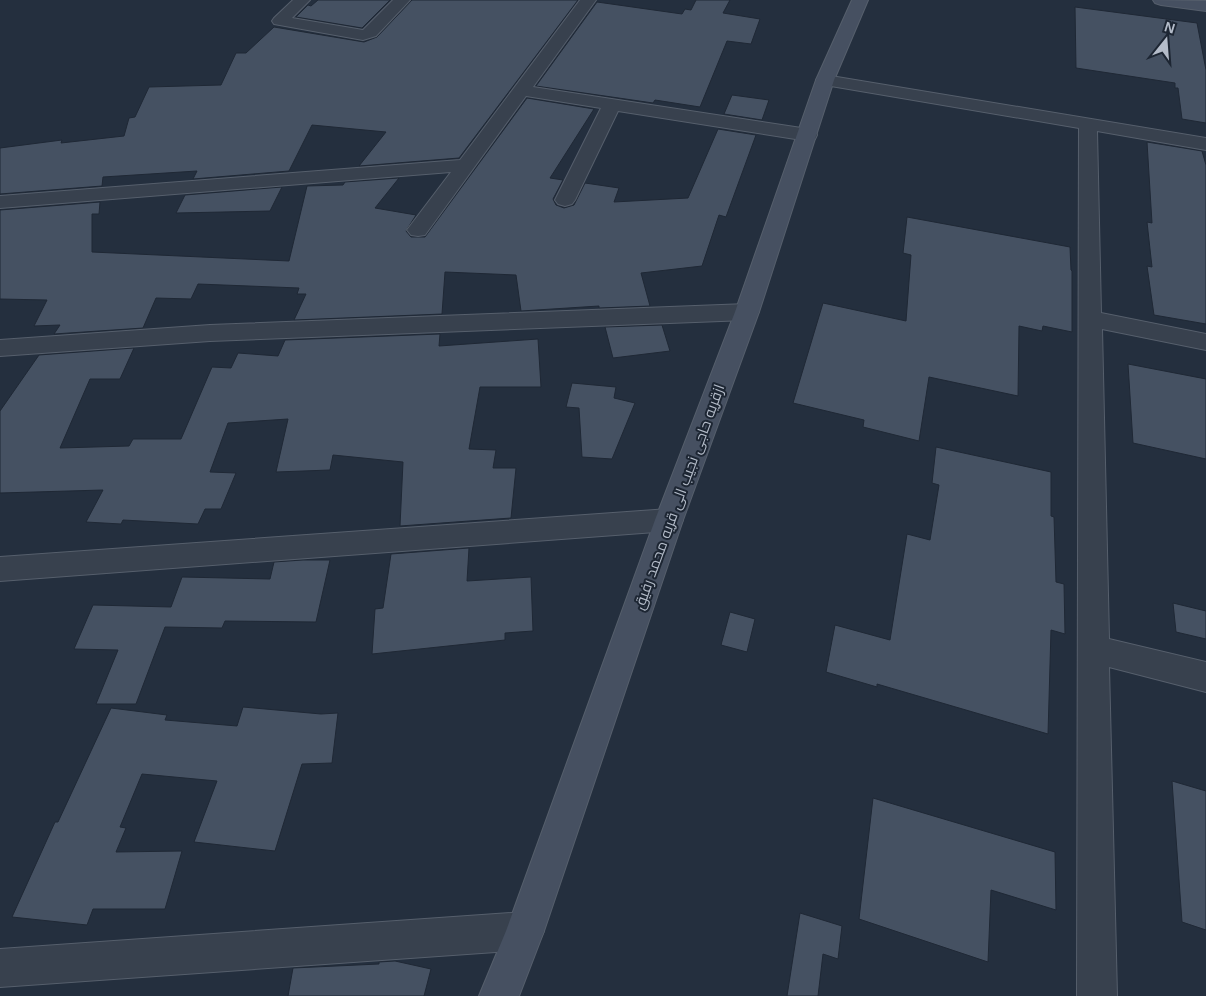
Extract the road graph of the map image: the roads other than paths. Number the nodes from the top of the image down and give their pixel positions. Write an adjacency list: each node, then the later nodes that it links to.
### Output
1 (302, 0): 2 (street)
2 (402, 0)
3 (588, 0): 8 (street)
4 (860, 0): 7 (street, ازقریه حاجی نجیب الی قریه محمد رفیق)
5 (1161, 0): 6 (street)
6 (1206, 6)
7 (825, 80): 10 (street); 11 (street, ازقریه حاجی نجیب الی قریه محمد رفیق)
8 (521, 90): 9 (street); 13 (street)
9 (611, 106): 11 (street); 14 (street)
10 (1088, 125): 12 (street); 18 (street)
11 (808, 135): 17 (street, ازقریه حاجی نجیب الی قریه محمد رفیق)
12 (1206, 144)
13 (466, 165): 15 (street); 16 (street)
14 (565, 200)
15 (0, 202)
16 (418, 230)
17 (747, 312): 20 (street); 21 (street, ازقریه حاجی نجیب الی قریه محمد رفیق)
18 (1090, 319): 19 (street); 23 (street)
19 (1206, 342)
20 (0, 348)
21 (669, 520): 22 (street); 25 (street, ازقریه حاجی نجیب الی قریه محمد رفیق)
22 (0, 568)
23 (1093, 649): 24 (street); 28 (street)
24 (1206, 676)
25 (525, 930): 26 (street); 27 (street, ازقریه حاجی نجیب الی قریه محمد رفیق)
26 (0, 968)
27 (499, 996)
28 (1097, 996)

